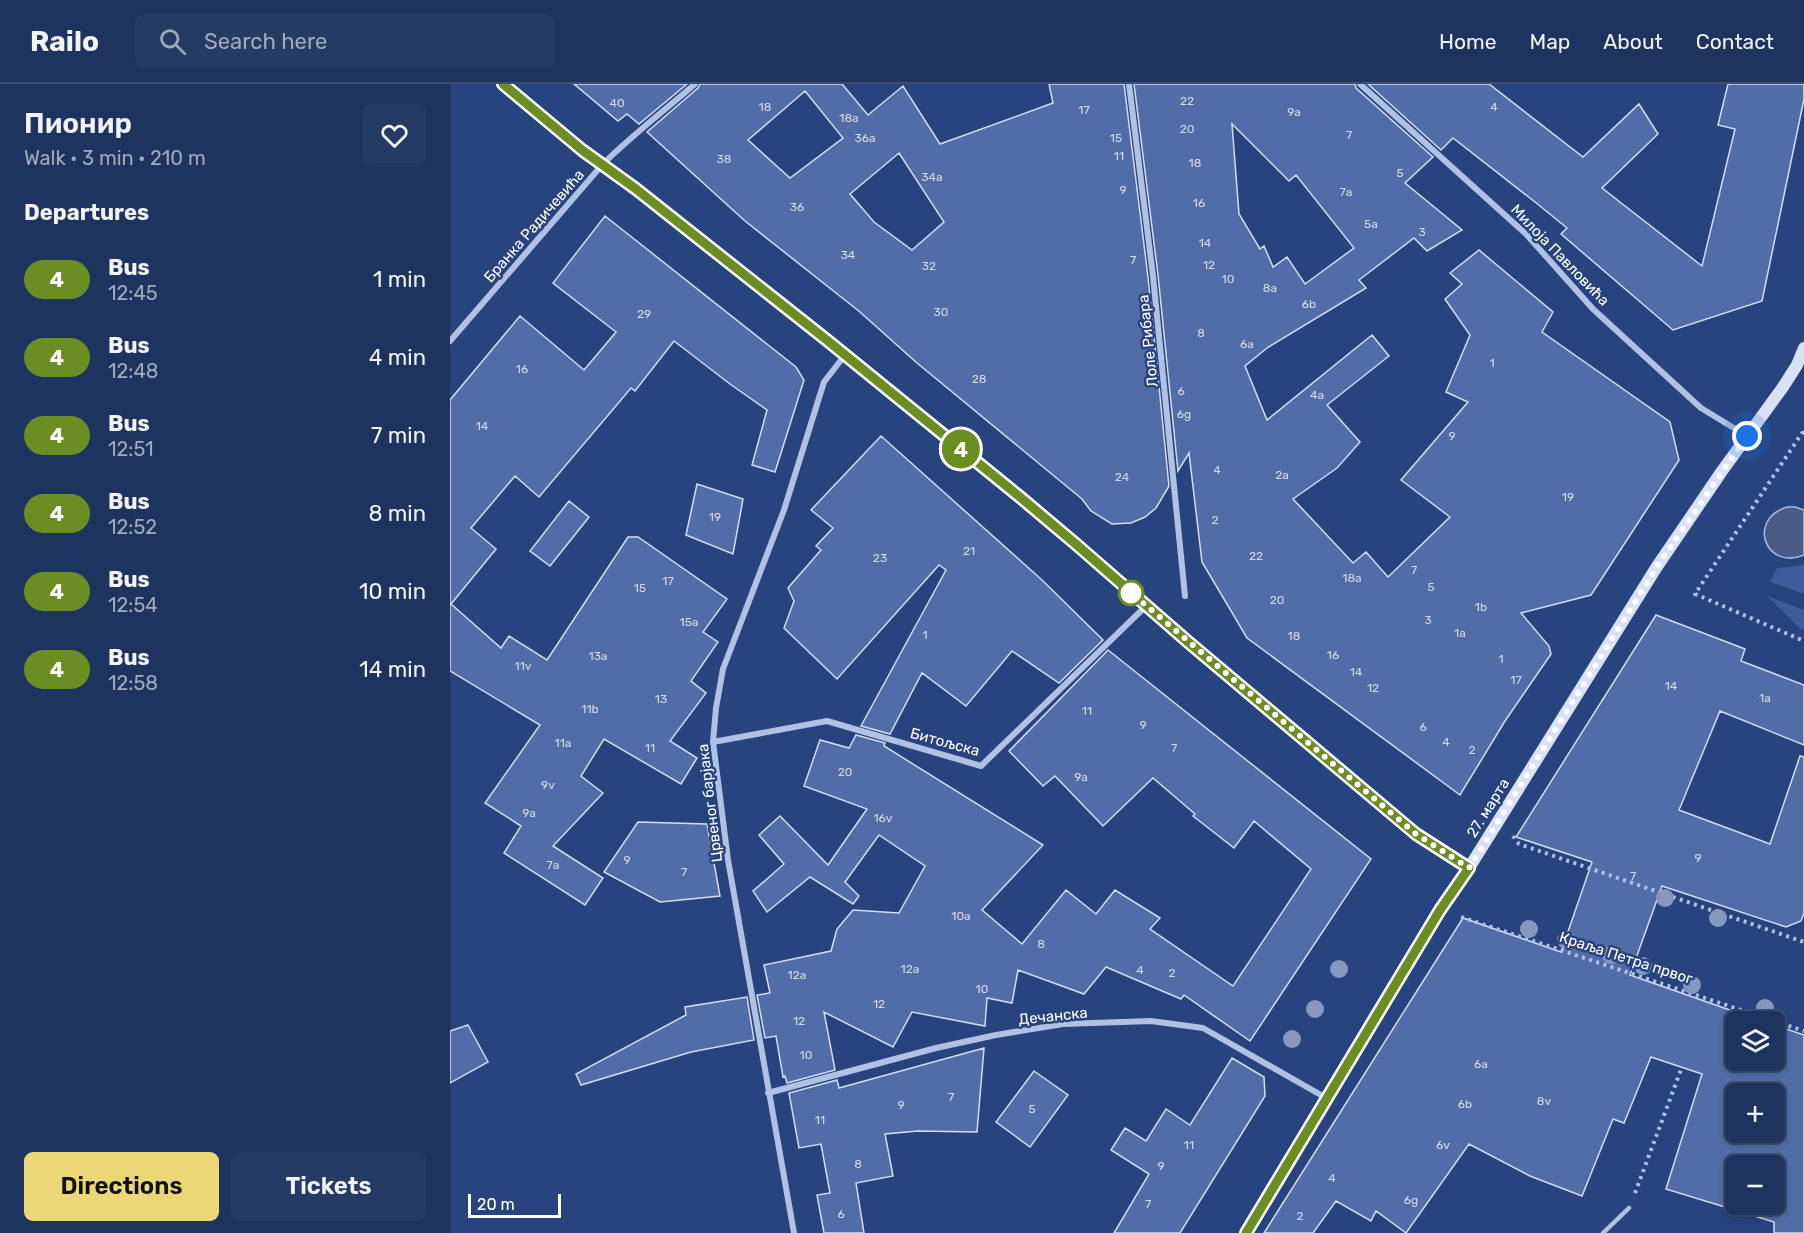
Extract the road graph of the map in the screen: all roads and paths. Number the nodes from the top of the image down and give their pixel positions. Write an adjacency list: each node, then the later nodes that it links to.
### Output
1 (503, 84): 5 (street)
2 (695, 84): 5 (street, Бранка Радичевића)
3 (1129, 84): 11 (street, Лоле Рибара)
4 (1360, 84): 10 (street, Милоја Павловића)
5 (602, 165): 6 (street, Бранка Радичевића); 8 (street)
6 (450, 341)
7 (1804, 348): 10 (street, 27. марта)
8 (846, 355): 12 (street); 14 (street, Црвеног барјака)
9 (1804, 434): 13 (path)
10 (1747, 436): 15 (street, 27. марта)
11 (1185, 596)
12 (1146, 606): 14 (street, Битољска); 16 (street)
13 (1804, 641)
14 (713, 742): 23 (street, Црвеног барјака)
15 (1494, 826): 16 (street, 27. марта); 18 (path)
16 (1469, 868): 19 (street, 27. марта)
17 (1658, 885): 18 (path)
18 (1656, 890): 20 (path)
19 (1440, 910): 21 (path, Краља Петра првог); 24 (street, 27. марта)
20 (1804, 942)
21 (1804, 1031)
22 (1682, 1067): 25 (path)
23 (768, 1093): 24 (street, Дечанска); 26 (street, Црвеног барјака)
24 (1328, 1099): 27 (street, 27. марта)
25 (1629, 1208): 28 (lane)
26 (794, 1233)
27 (1246, 1233)
28 (1603, 1233)

